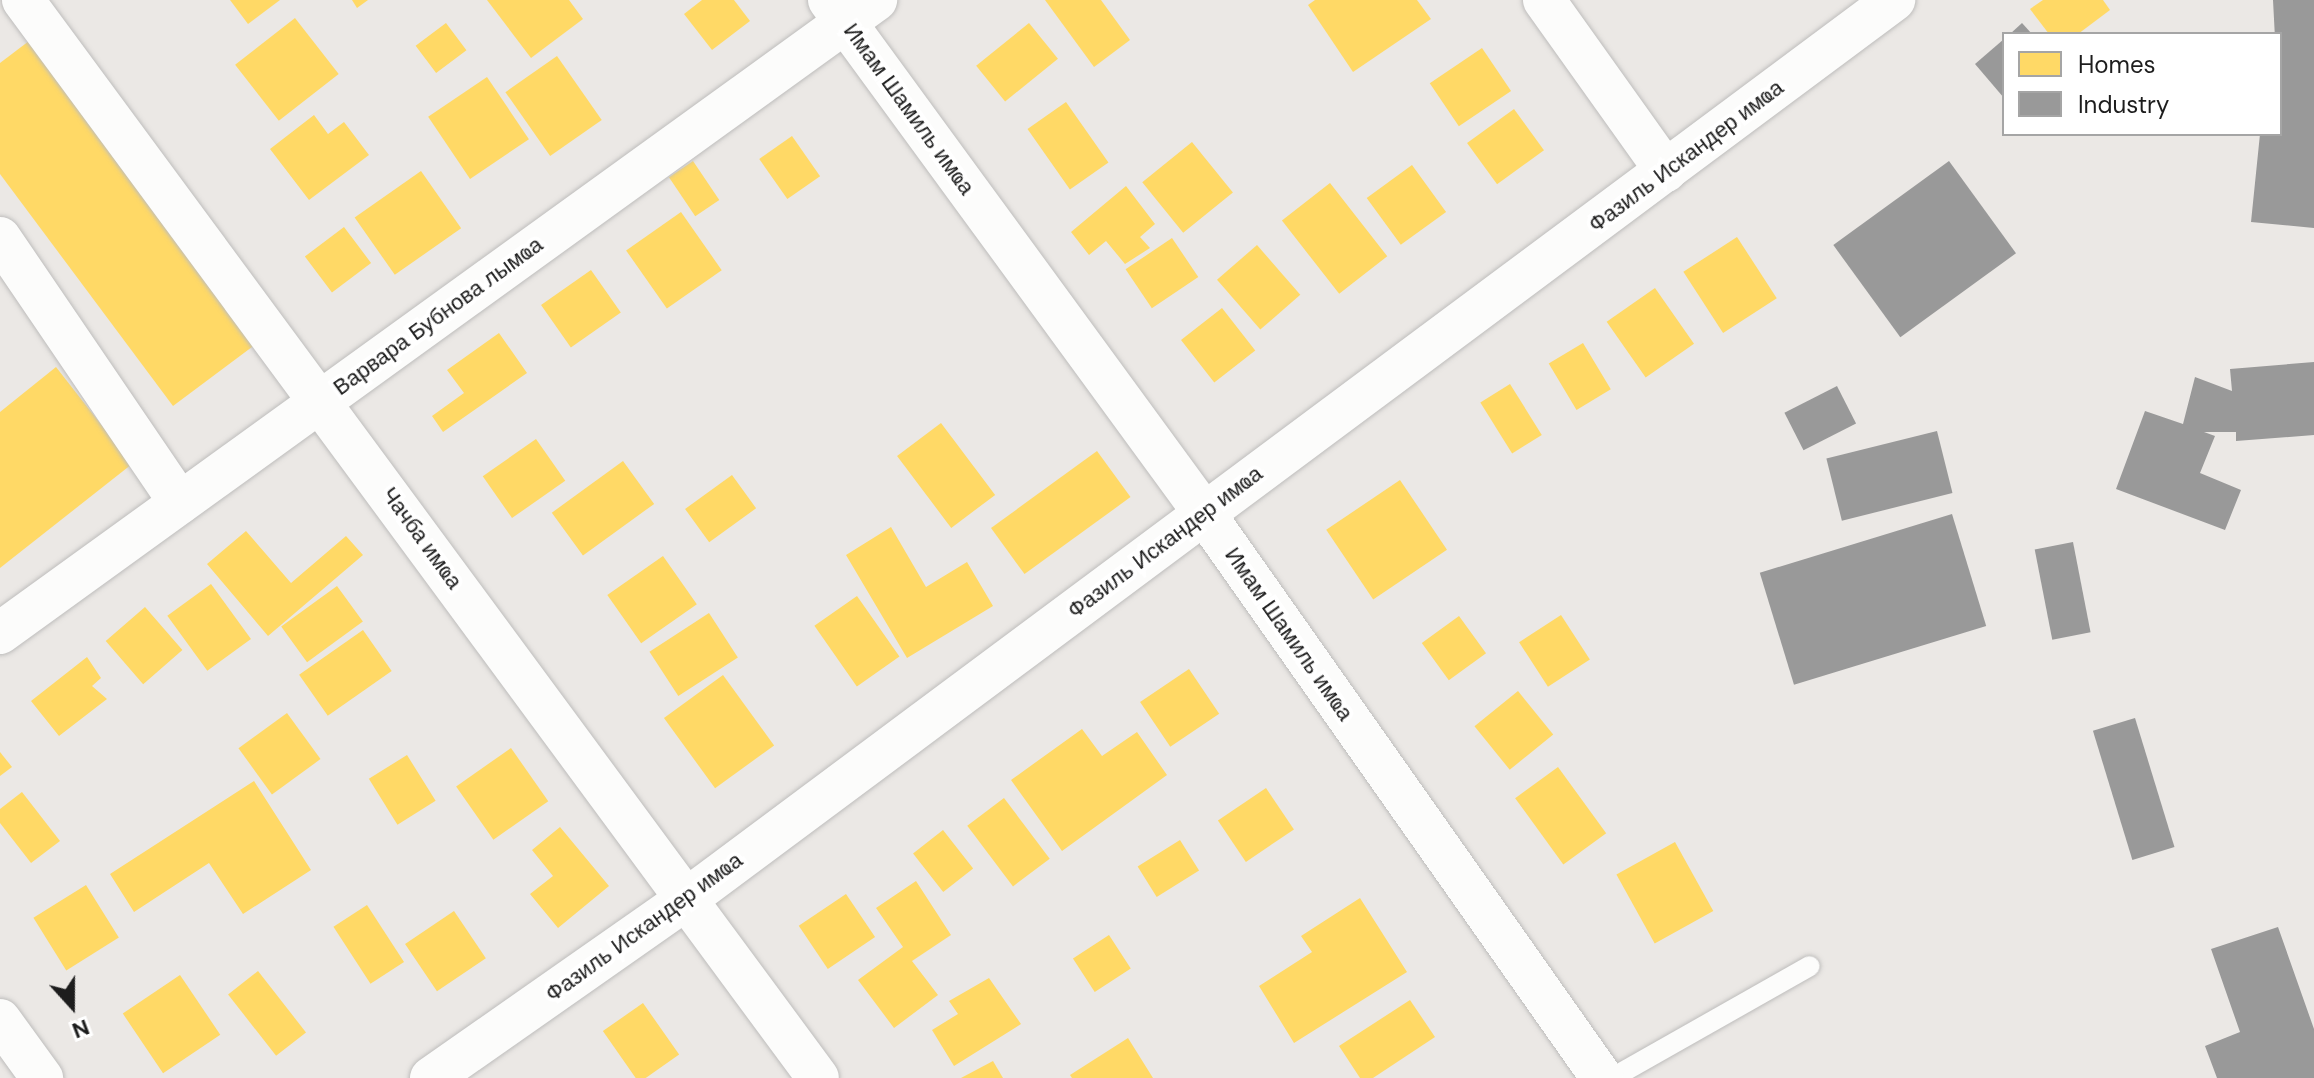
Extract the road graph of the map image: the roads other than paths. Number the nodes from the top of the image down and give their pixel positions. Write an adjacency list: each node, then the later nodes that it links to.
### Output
1 (23, 0): 7 (street, Чачба имҩа)
2 (1544, 0): 5 (street)
3 (1894, 0): 5 (street, Фазиль Искандер имҩа)
4 (850, 7): 7 (street, Варвара Бубнова лымҩа); 9 (street, Имам Шамиль имҩа)
5 (1666, 171): 9 (street, Фазиль Искандер имҩа)
6 (0, 238): 8 (street)
7 (320, 401): 8 (street, Варвара Бубнова лымҩа); 11 (street, Чачба имҩа)
8 (180, 503): 10 (street, Варвара Бубнова лымҩа)
9 (1204, 513): 11 (street, Фазиль Искандер имҩа); 17 (street, Имам Шамиль имҩа)
10 (0, 633)
11 (688, 898): 15 (street, Фазиль Искандер имҩа); 16 (street, Чачба имҩа)
12 (1810, 966): 18 (lane)
13 (0, 1020): 14 (street)
14 (42, 1078)
15 (431, 1078)
16 (818, 1078)
17 (1602, 1078)
18 (1612, 1078)

